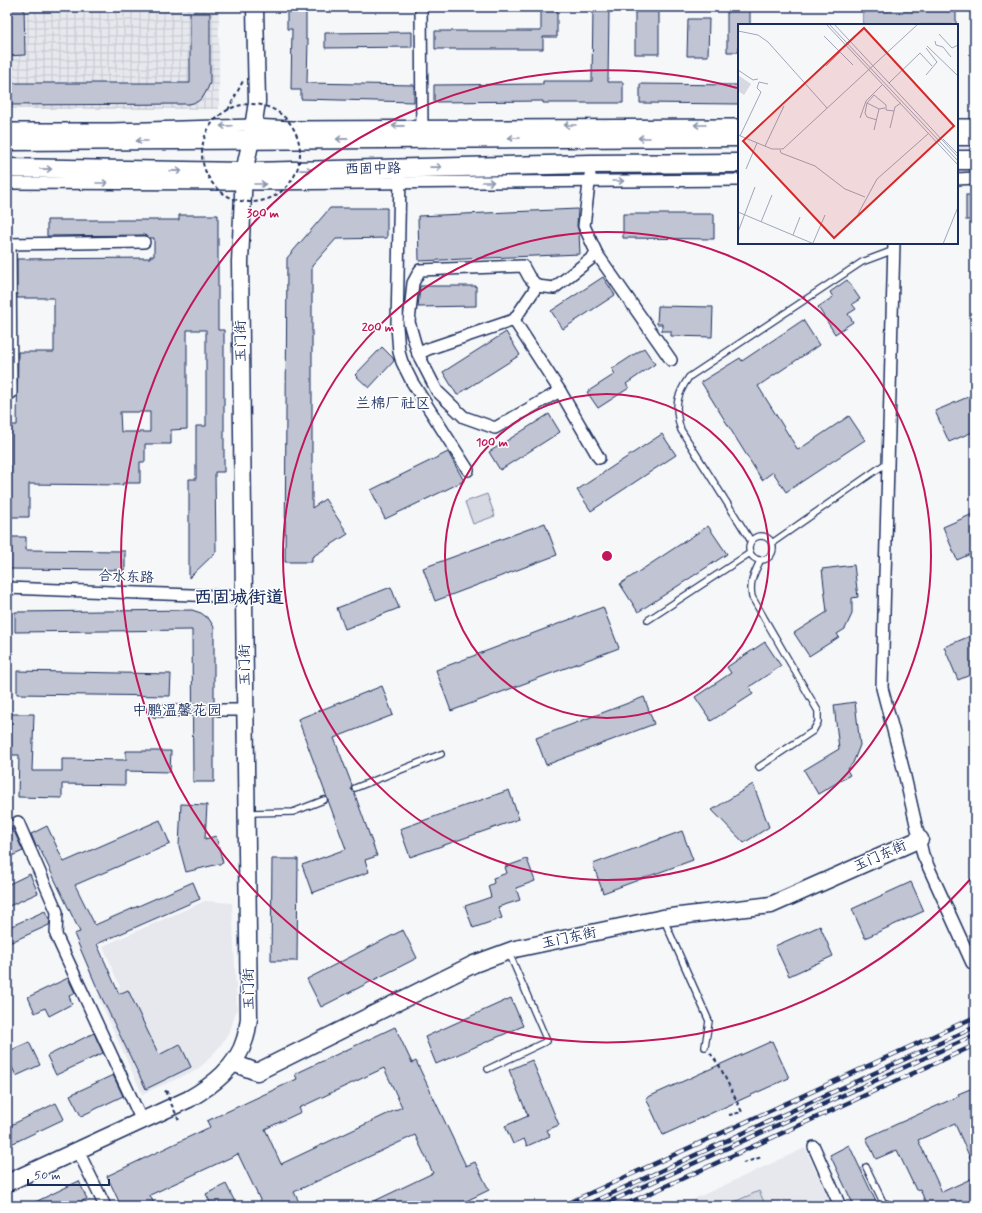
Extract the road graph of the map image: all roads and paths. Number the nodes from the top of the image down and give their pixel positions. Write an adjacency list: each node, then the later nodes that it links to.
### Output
1 (255, 7): 10 (street, 玉门街)
2 (421, 7): 9 (street)
3 (245, 75): 4 (path)
4 (228, 110): 4 (path, bridge)
5 (738, 125): 9 (street, one-way to 9)
6 (958, 125): 7 (street)
7 (975, 125)
8 (7, 129): 10 (street, one-way to 8)
9 (422, 132): 10 (main road, one-way to 10); 13 (main road, one-way to 9)
10 (252, 133): 14 (main road, one-way to 14); 21 (street, 玉门街)
11 (958, 136): 12 (main road)
12 (975, 136)
13 (738, 137)
14 (7, 141)
15 (958, 160): 16 (main road)
16 (975, 160)
17 (738, 162): 18 (main road, 西固中路)
18 (591, 164): 20 (main road, 西固中路, one-way to 18); 25 (street)
19 (7, 168): 21 (main road, 西固中路, one-way to 21)
20 (400, 175): 21 (main road, 西固中路, one-way to 20); 25 (street, one-way to 25); 39 (street)
21 (243, 178): 26 (street, one-way to 21); 45 (street, 玉门街)
22 (975, 178): 23 (street)
23 (958, 179)
24 (738, 180): 25 (street, one-way to 24)
25 (589, 182): 30 (street)
26 (7, 183)
27 (144, 242): 28 (street)
28 (8, 244): 36 (street)
29 (894, 246): 38 (street); 40 (lane)
30 (597, 254): 31 (street); 34 (street)
31 (537, 286): 32 (street); 33 (street)
32 (514, 320): 33 (street); 35 (street)
33 (418, 354): 35 (street)
34 (671, 360)
35 (560, 391): 37 (street)
36 (11, 392)
37 (599, 458)
38 (888, 462): 41 (lane); 58 (street)
39 (468, 470)
40 (751, 541): 41 (lane); 42 (lane)
41 (772, 543): 43 (lane)
42 (750, 554): 43 (lane); 46 (lane)
43 (760, 560): 52 (lane)
44 (7, 588): 45 (street, 合水东路)
45 (244, 597): 50 (street, 玉门街)
46 (648, 620)
47 (156, 710): 48 (street)
48 (185, 710)
49 (219, 710): 50 (street)
50 (245, 710): 55 (street, 玉门街)
51 (441, 754): 53 (lane)
52 (759, 767)
53 (355, 788)
54 (324, 800): 55 (lane)
55 (247, 814): 63 (street, 玉门街)
56 (18, 822): 57 (lane); 68 (street)
57 (7, 825)
58 (920, 839): 59 (street, 玉门东街); 61 (street)
59 (663, 918): 60 (street, 玉门东街); 62 (lane)
60 (508, 951): 63 (street, 玉门东街); 64 (lane)
61 (972, 963)
62 (705, 1047): 66 (path)
63 (233, 1063): 68 (street, 玉门街)
64 (488, 1069)
65 (166, 1091): 67 (path, bridge)
66 (729, 1115)
67 (179, 1120)
68 (142, 1121): 70 (street, 玉门街)
69 (814, 1146): 76 (street)
70 (78, 1151): 74 (street, 玉门街); 75 (street)
71 (762, 1158): 72 (path)
72 (743, 1163)
73 (866, 1167): 77 (lane)
74 (7, 1183)
75 (105, 1206)
76 (840, 1206)
77 (894, 1206)

